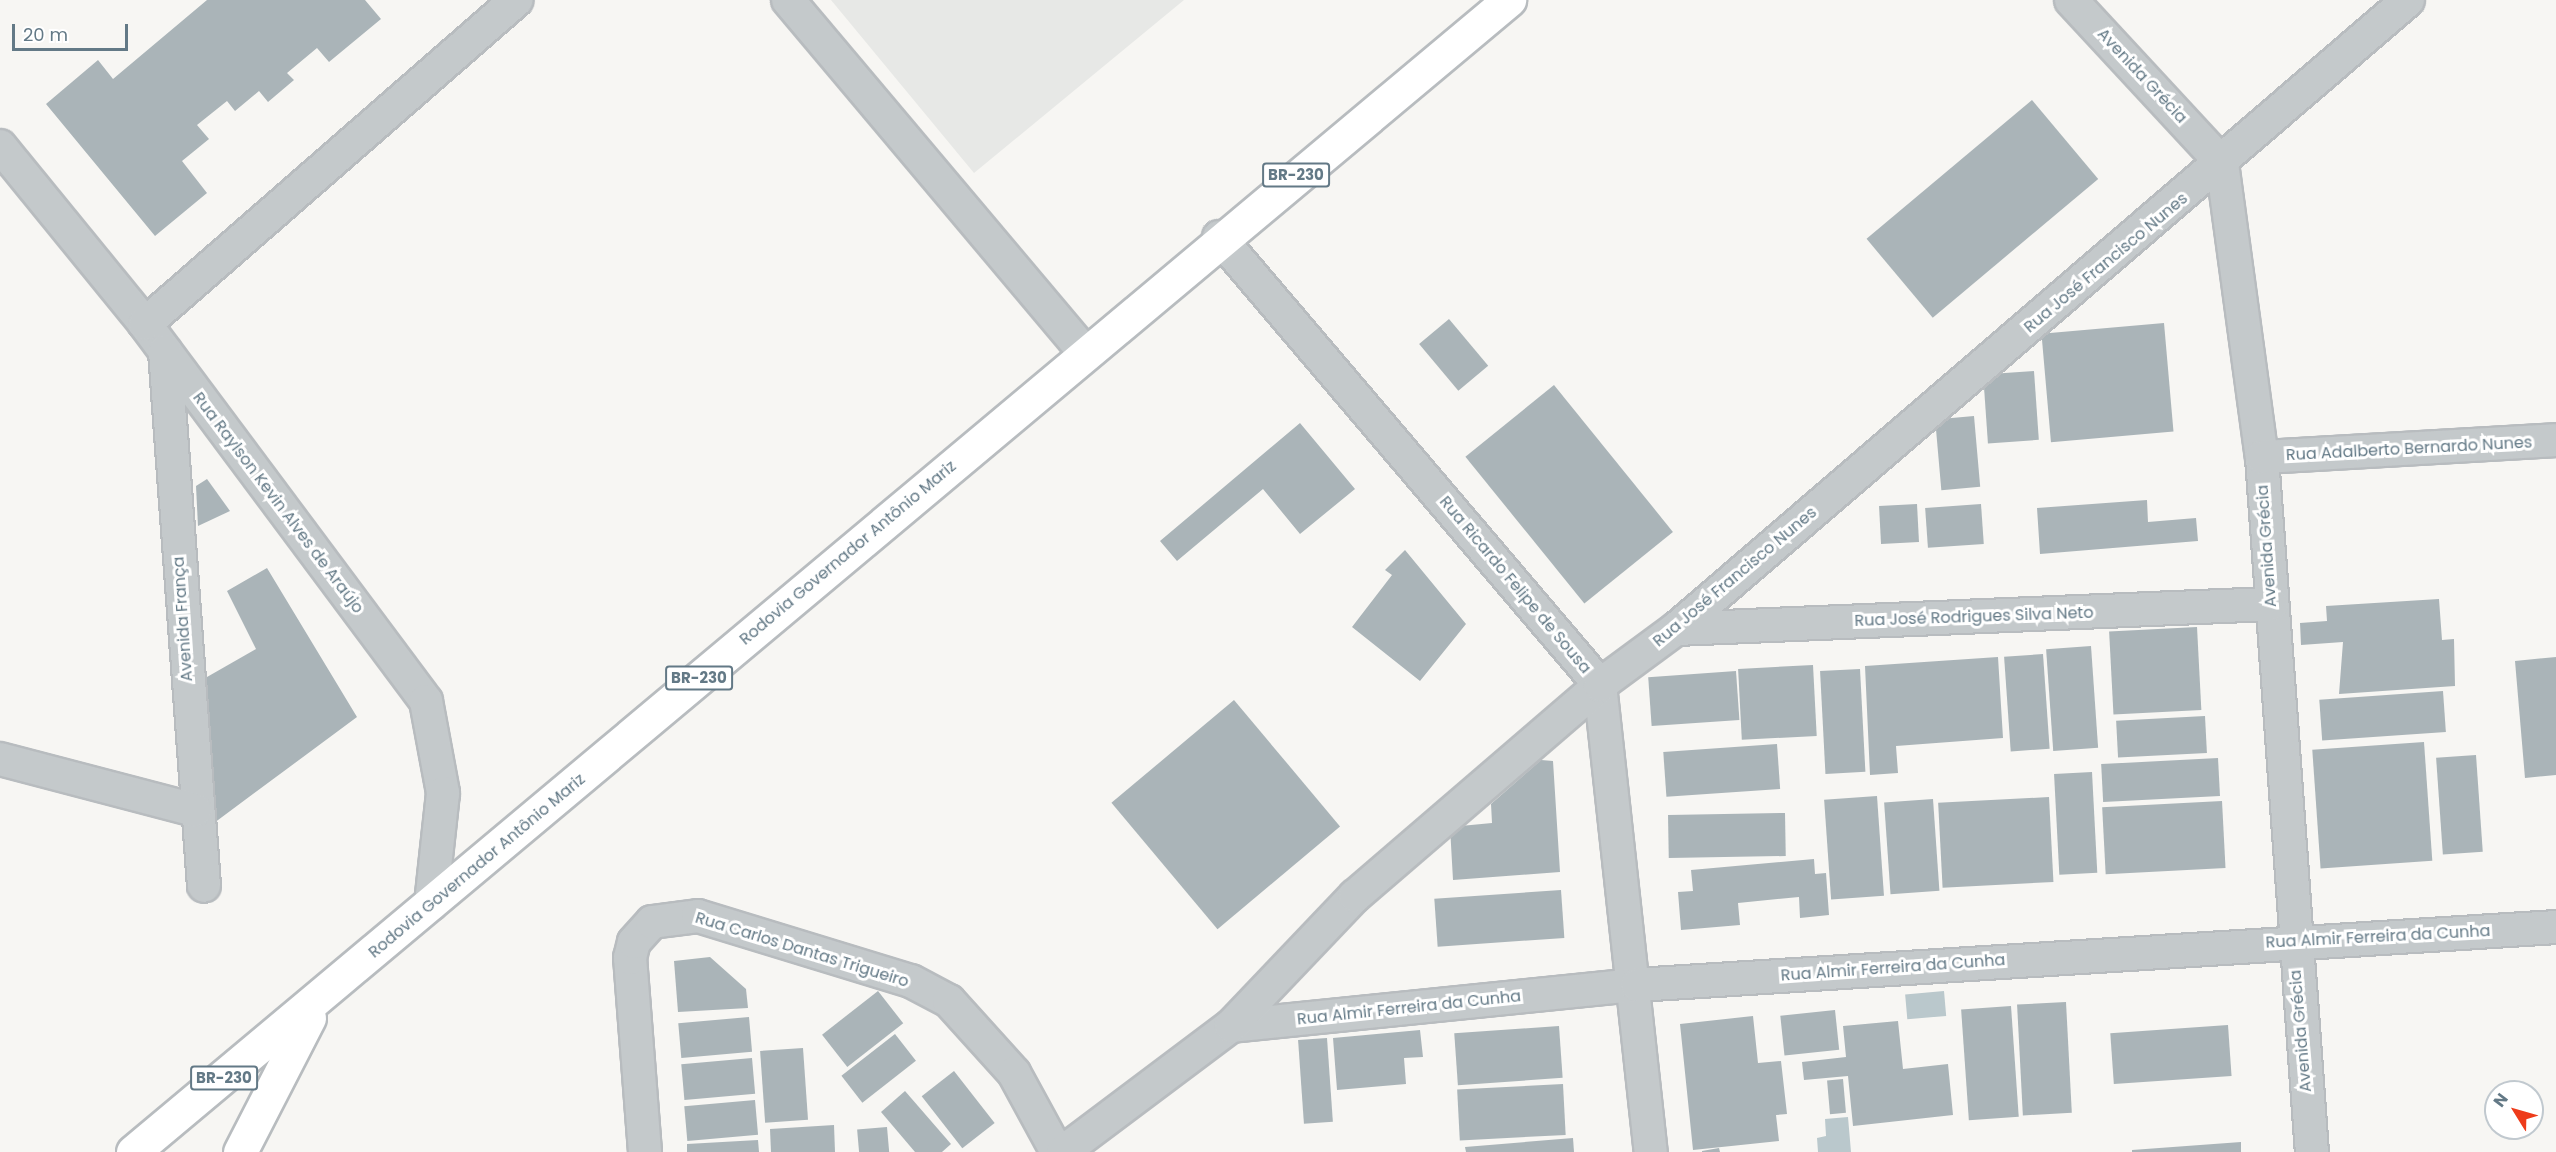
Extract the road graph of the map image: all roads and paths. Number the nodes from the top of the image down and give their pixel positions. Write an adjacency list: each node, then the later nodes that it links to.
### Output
1 (517, 0): 9 (street)
2 (788, 0): 11 (street)
3 (1509, 0): 8 (highway, Rodovia Governador Antônio Mariz / BR-230)
4 (2071, 0): 7 (street, Avenida Grécia)
5 (2408, 0): 7 (street, Rua José Francisco Nunes)
6 (0, 146): 9 (street, Rua Raylson Kevin Alves de Araújo)
7 (2222, 163): 13 (street, Avenida Grécia); 15 (street, Rua José Francisco Nunes)
8 (1219, 237): 11 (highway, Rodovia Governador Antônio Mariz / BR-230); 16 (street, Rua Ricardo Felipe de Sousa)
9 (145, 324): 10 (street, Rua Raylson Kevin Alves de Araújo)
10 (165, 351): 18 (street, Avenida França); 20 (street, Rua Raylson Kevin Alves de Araújo)
11 (1085, 353): 20 (highway, Rodovia Governador Antônio Mariz / BR-230)
12 (2556, 441): 13 (street, Rua Adalberto Bernardo Nunes)
13 (2262, 458): 14 (street, Avenida Grécia)
14 (2271, 604): 15 (street, Rua José Rodrigues Silva Neto); 22 (street, Avenida Grécia)
15 (1676, 629): 16 (street, Rua José Francisco Nunes)
16 (1600, 685): 23 (street, Rua Ricardo Felipe de Sousa); 25 (street, Rua José Francisco Nunes)
17 (0, 759): 18 (street)
18 (195, 810): 19 (street, Avenida França)
19 (204, 886)
20 (431, 904): 24 (highway, Rodovia Governador Antônio Mariz / BR-230)
21 (2556, 927): 22 (street, Rua Almir Ferreira da Cunha)
22 (2293, 941): 23 (street, Rua Almir Ferreira da Cunha); 32 (street, Avenida Grécia)
23 (1637, 985): 25 (street, Rua Almir Ferreira da Cunha); 31 (street, Rua Ricardo Felipe de Sousa)
24 (315, 1005): 26 (highway, Rodovia Governador Antônio Mariz / BR-230); 27 (highway)
25 (1231, 1026): 30 (street, Rua José Francisco Nunes)
26 (134, 1152)
27 (240, 1152)
28 (645, 1152): 29 (street, Rua Carlos Dantas Trigueiro)
29 (1057, 1152)
30 (1063, 1152)
31 (1651, 1152)
32 (2312, 1152)

